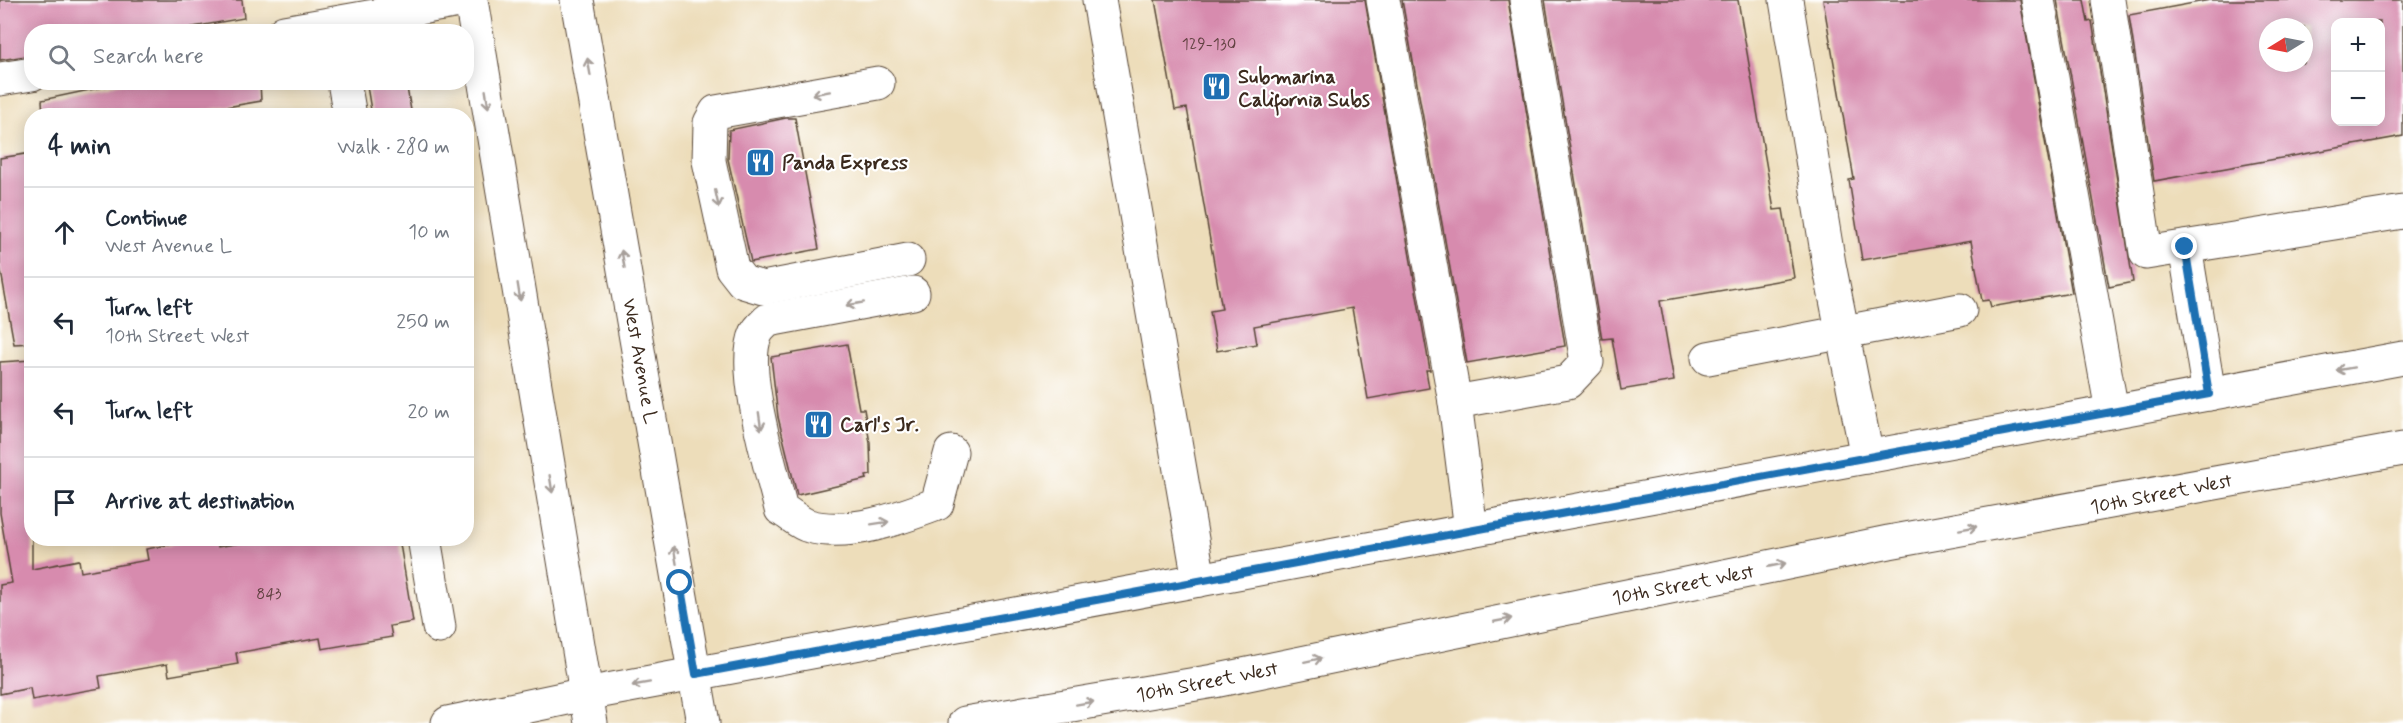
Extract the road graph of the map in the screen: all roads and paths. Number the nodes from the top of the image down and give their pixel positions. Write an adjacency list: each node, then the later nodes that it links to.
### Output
1 (465, 0): 10 (main road)
2 (471, 0): 36 (main road, one-way to 36)
3 (577, 0): 35 (main road, West Avenue L, one-way to 3)
4 (1099, 0): 33 (main road)
5 (1383, 0): 26 (main road)
6 (1526, 0): 26 (main road)
7 (1786, 0): 22 (main road)
8 (2038, 0): 27 (main road)
9 (2108, 0): 18 (main road)
10 (333, 18): 11 (main road)
11 (312, 24)
12 (24, 75): 13 (main road)
13 (0, 79)
14 (878, 83): 19 (main road, one-way to 19)
15 (345, 90): 16 (main road)
16 (349, 108)
17 (2403, 212): 18 (main road)
18 (2185, 247): 25 (main road)
19 (908, 260)
20 (913, 293): 29 (main road, one-way to 29)
21 (1960, 310): 22 (main road)
22 (1842, 332): 23 (main road); 30 (main road)
23 (1708, 358)
24 (2403, 358): 25 (main road, one-way to 25)
25 (2209, 394): 27 (main road)
26 (1455, 402): 31 (main road)
27 (2112, 411): 30 (main road)
28 (2403, 448): 39 (main road, 10th Street West, one-way to 28)
29 (951, 452)
30 (1867, 457): 31 (main road)
31 (1471, 530): 33 (main road)
32 (424, 546): 34 (main road)
33 (1199, 580): 35 (main road)
34 (439, 627)
35 (696, 674): 36 (main road, one-way to 36); 38 (main road, West Avenue L)
36 (589, 709): 37 (main road)
37 (447, 723)
38 (703, 723)
39 (965, 723)

